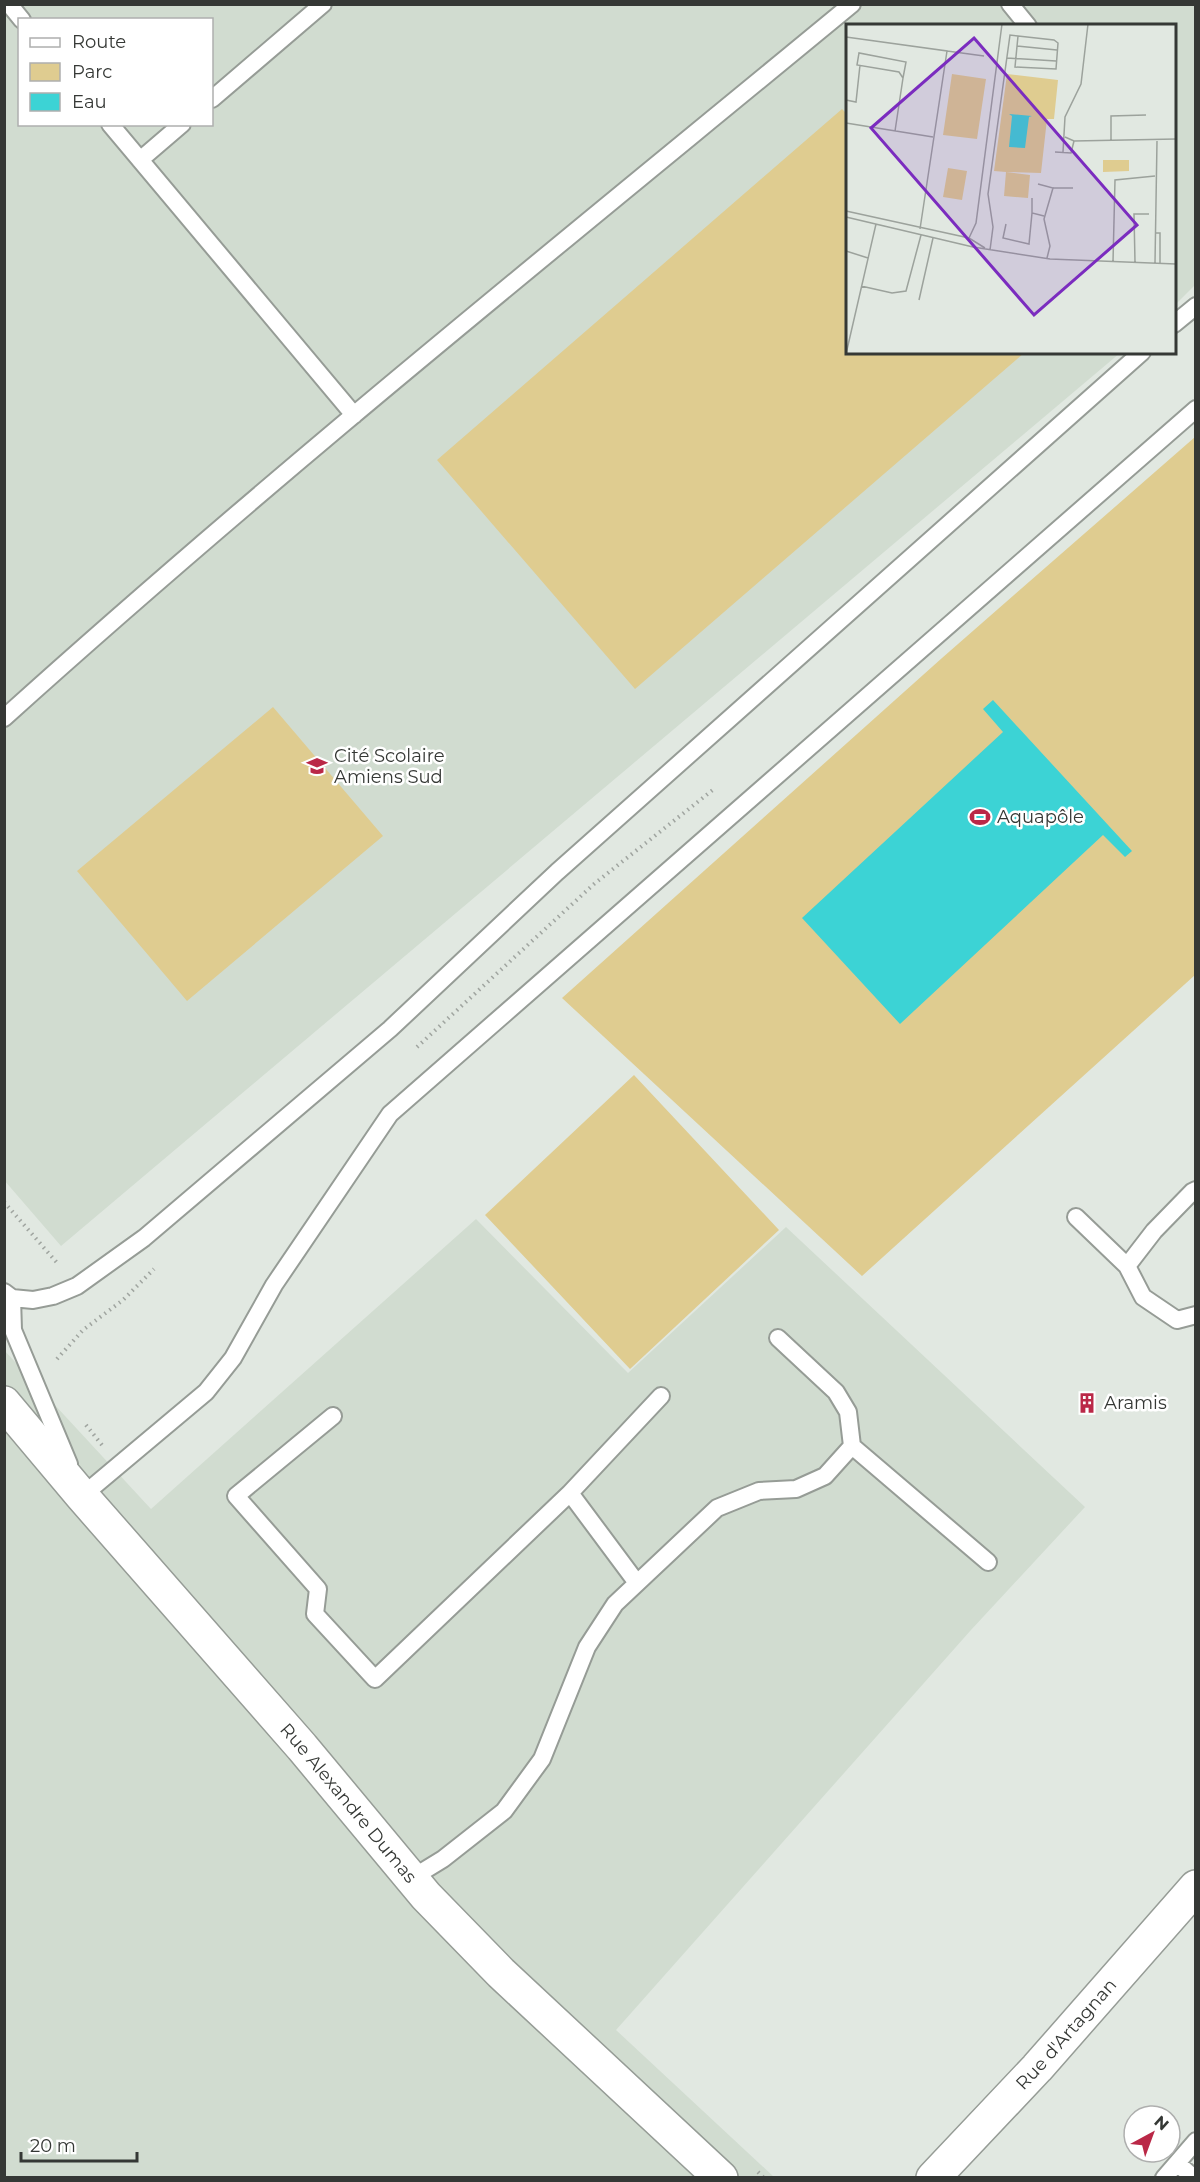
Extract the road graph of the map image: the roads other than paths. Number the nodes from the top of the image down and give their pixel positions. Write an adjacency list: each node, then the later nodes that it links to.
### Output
1 (9, 4): 5 (lane)
2 (323, 4): 7 (lane)
3 (852, 4): 15 (lane)
4 (1010, 4): 6 (lane)
5 (20, 18)
6 (1026, 24)
7 (213, 98)
8 (112, 126): 10 (lane)
9 (180, 126): 10 (lane)
10 (140, 160): 15 (lane)
11 (1196, 306): 12 (lane)
12 (1176, 322)
13 (1140, 354): 20 (lane)
14 (1196, 409): 28 (lane)
15 (354, 416): 16 (lane)
16 (4, 718)
17 (1196, 1190): 19 (lane)
18 (1076, 1217): 19 (lane)
19 (1127, 1266): 21 (lane)
20 (8, 1295): 28 (lane)
21 (1196, 1315)
22 (778, 1338): 26 (lane)
23 (661, 1396): 27 (lane)
24 (4, 1403): 28 (street, Rue Alexandre Dumas)
25 (333, 1416): 27 (lane)
26 (852, 1446): 29 (lane); 30 (lane)
27 (570, 1493): 30 (lane)
28 (82, 1496): 31 (street, Rue Alexandre Dumas)
29 (988, 1562)
30 (637, 1583): 31 (lane)
31 (412, 1878): 37 (street, Rue Alexandre Dumas)
32 (1196, 1887): 38 (street, Rue d'Artagnan)
33 (1196, 2141): 34 (lane)
34 (1182, 2157)
35 (1176, 2164): 39 (lane)
36 (1178, 2164): 40 (lane)
37 (721, 2178)
38 (933, 2178)
39 (1164, 2178)
40 (1194, 2178)

